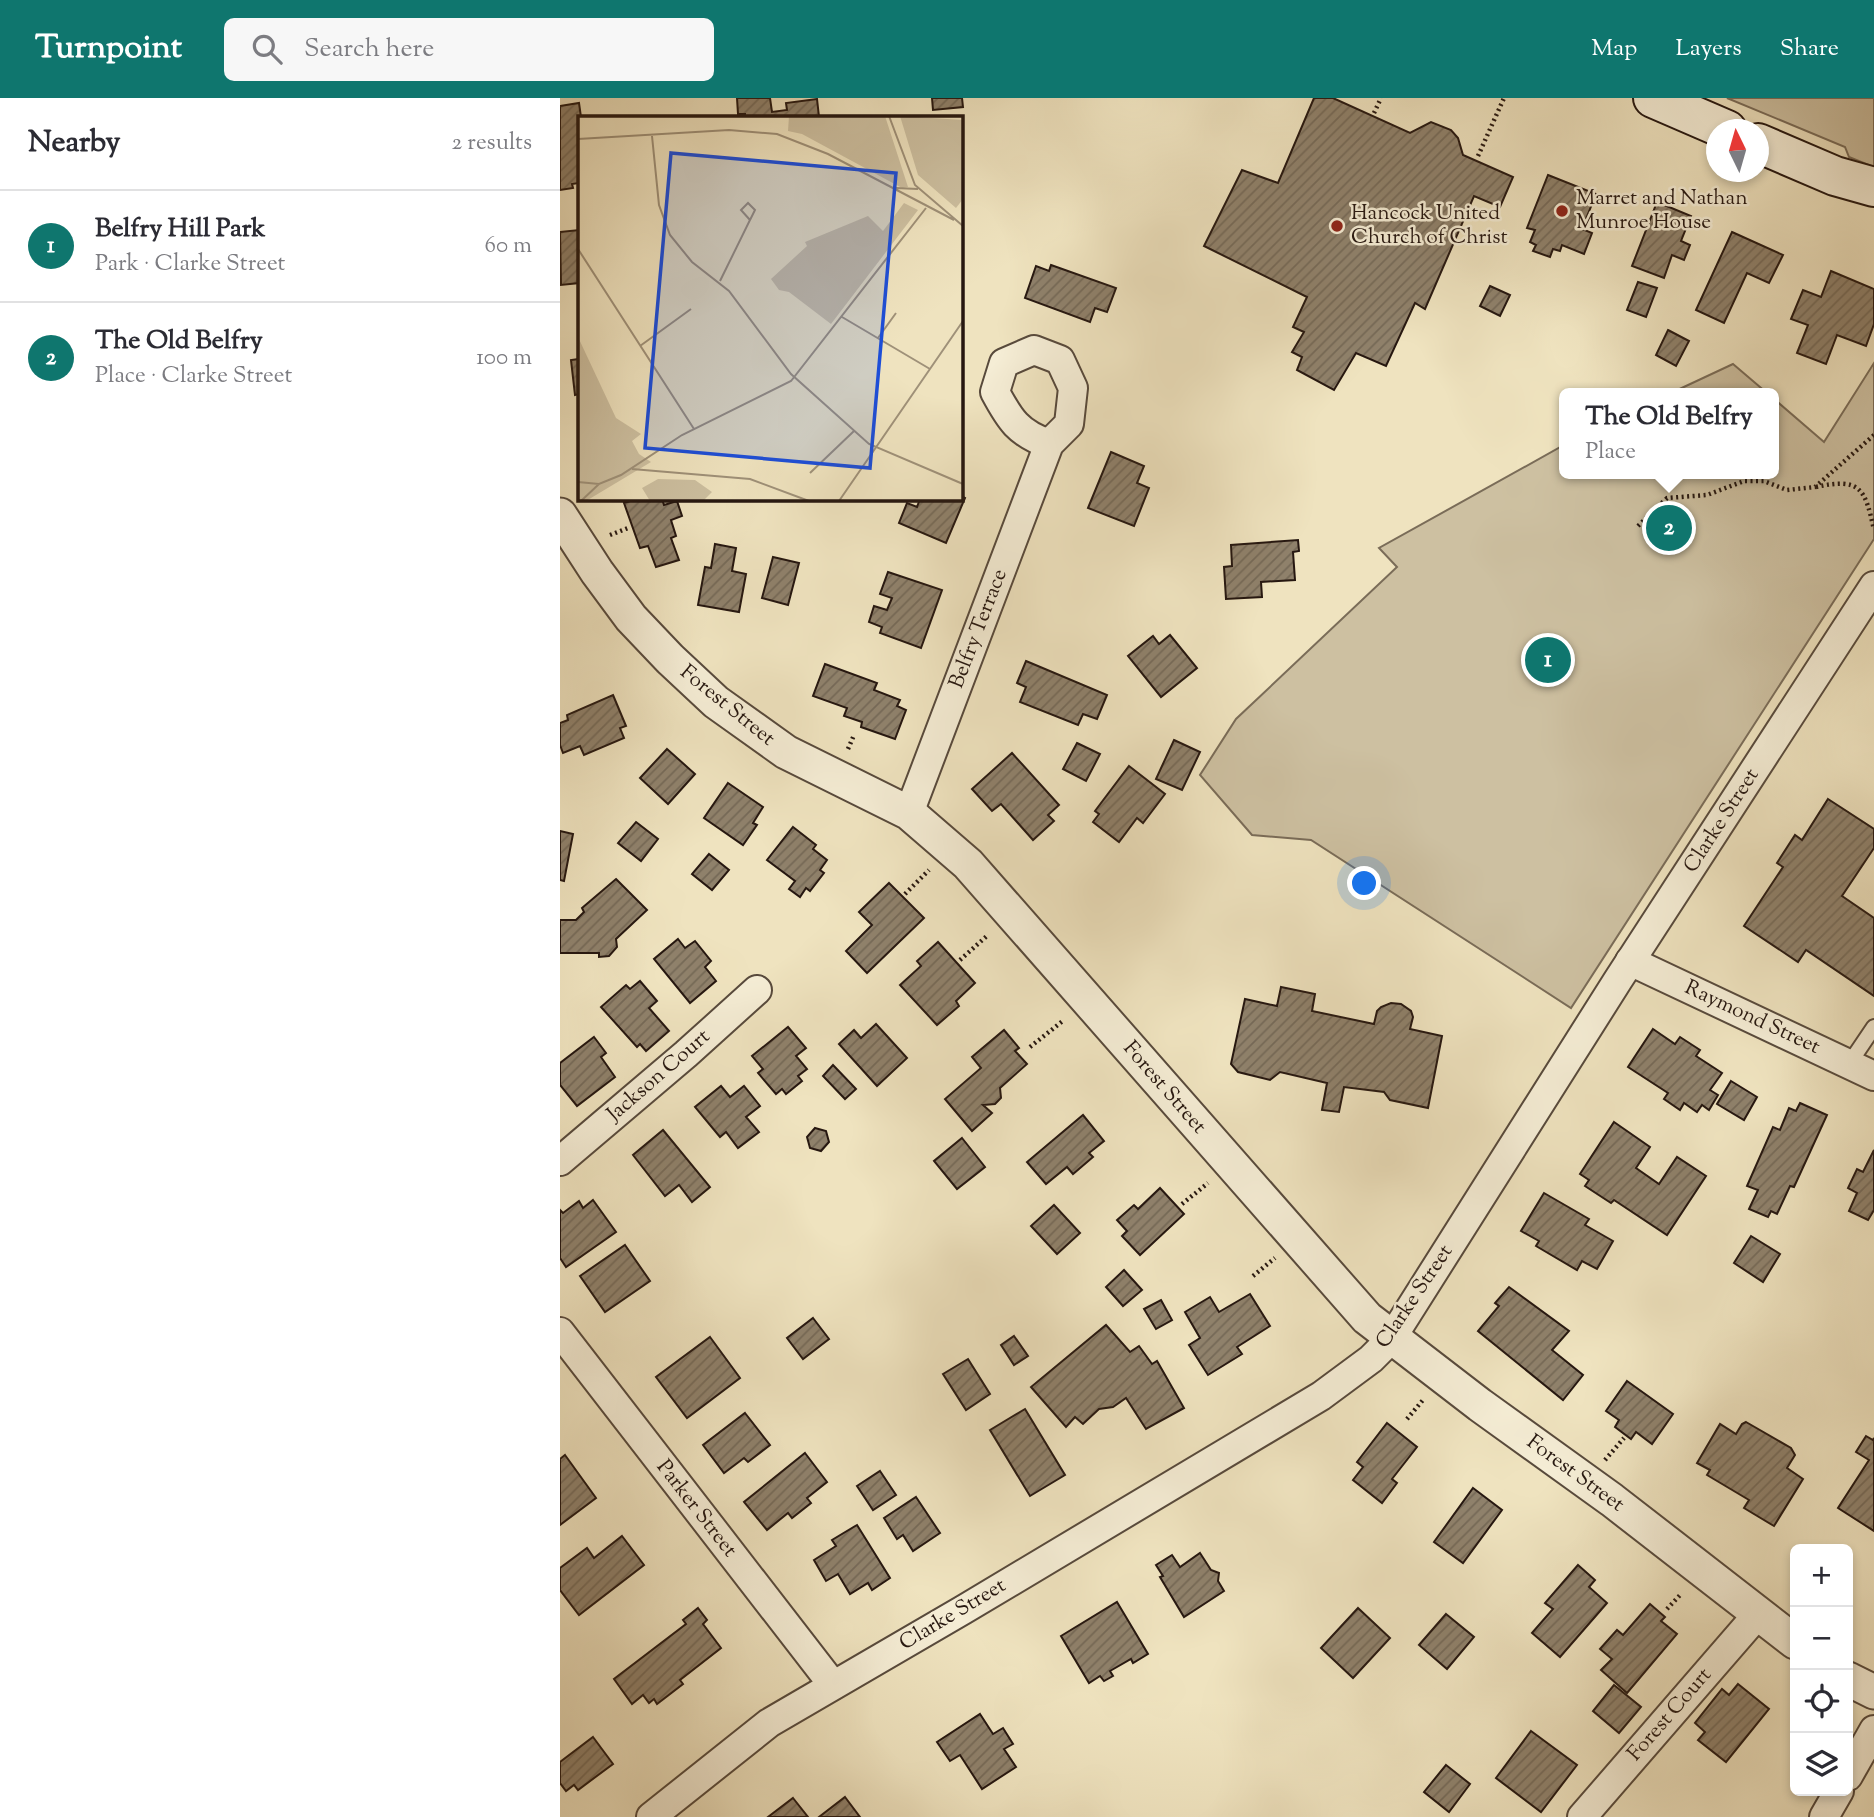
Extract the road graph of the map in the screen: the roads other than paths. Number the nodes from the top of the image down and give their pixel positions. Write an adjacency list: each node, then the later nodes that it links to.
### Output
1 (1653, 98): 2 (main road)
2 (1706, 121)
3 (1769, 147): 4 (main road)
4 (1835, 176): 5 (main road); 6 (main road)
5 (1874, 187)
6 (1874, 198)
7 (1049, 444): 10 (street, Belfry Terrace)
8 (560, 514): 10 (street, Forest Street)
9 (1874, 586): 11 (street, Clarke Street)
10 (909, 813): 17 (street, Forest Street)
11 (1630, 961): 14 (street, Raymond Street); 17 (street, Clarke Street)
12 (757, 990): 15 (street, Jackson Court)
13 (1874, 1027): 14 (lane)
14 (1862, 1070)
15 (560, 1161)
16 (560, 1332): 21 (street, Parker Street)
17 (1391, 1339): 18 (street, Forest Street); 21 (street, Clarke Street)
18 (1758, 1614): 19 (street, Forest Street); 27 (street, Forest Court)
19 (1790, 1638)
20 (1853, 1682): 22 (street)
21 (833, 1685): 26 (street, Clarke Street)
22 (1874, 1692)
23 (1874, 1730): 24 (street)
24 (1853, 1767)
25 (1836, 1796): 28 (street)
26 (651, 1817)
27 (1582, 1817)
28 (1824, 1817)

